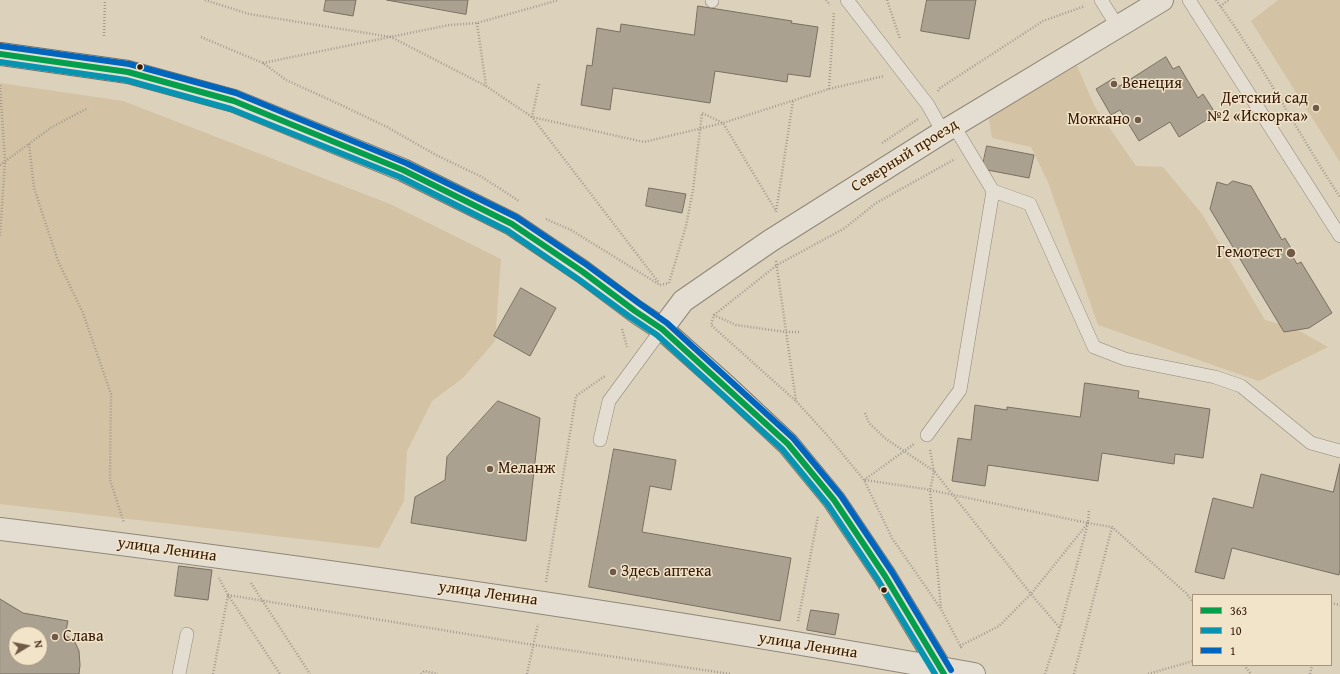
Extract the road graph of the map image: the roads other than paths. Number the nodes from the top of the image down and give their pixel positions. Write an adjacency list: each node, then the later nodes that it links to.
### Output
1 (847, 0): 7 (lane)
2 (1101, 0): 5 (lane)
3 (1162, 0): 5 (street, Северный проезд)
4 (1189, 0): 9 (lane)
5 (1118, 27): 7 (street, Северный проезд)
6 (0, 54): 10 (street)
7 (949, 129): 8 (lane); 10 (street, Северный проезд)
8 (994, 191): 11 (lane); 13 (lane)
9 (1340, 236)
10 (662, 329): 12 (lane); 16 (street)
11 (927, 435)
12 (600, 440)
13 (1340, 451)
14 (0, 529): 16 (street, улица Ленина)
15 (187, 634): 17 (lane)
16 (943, 671): 18 (street, улица Ленина)
17 (179, 674)
18 (974, 674)

